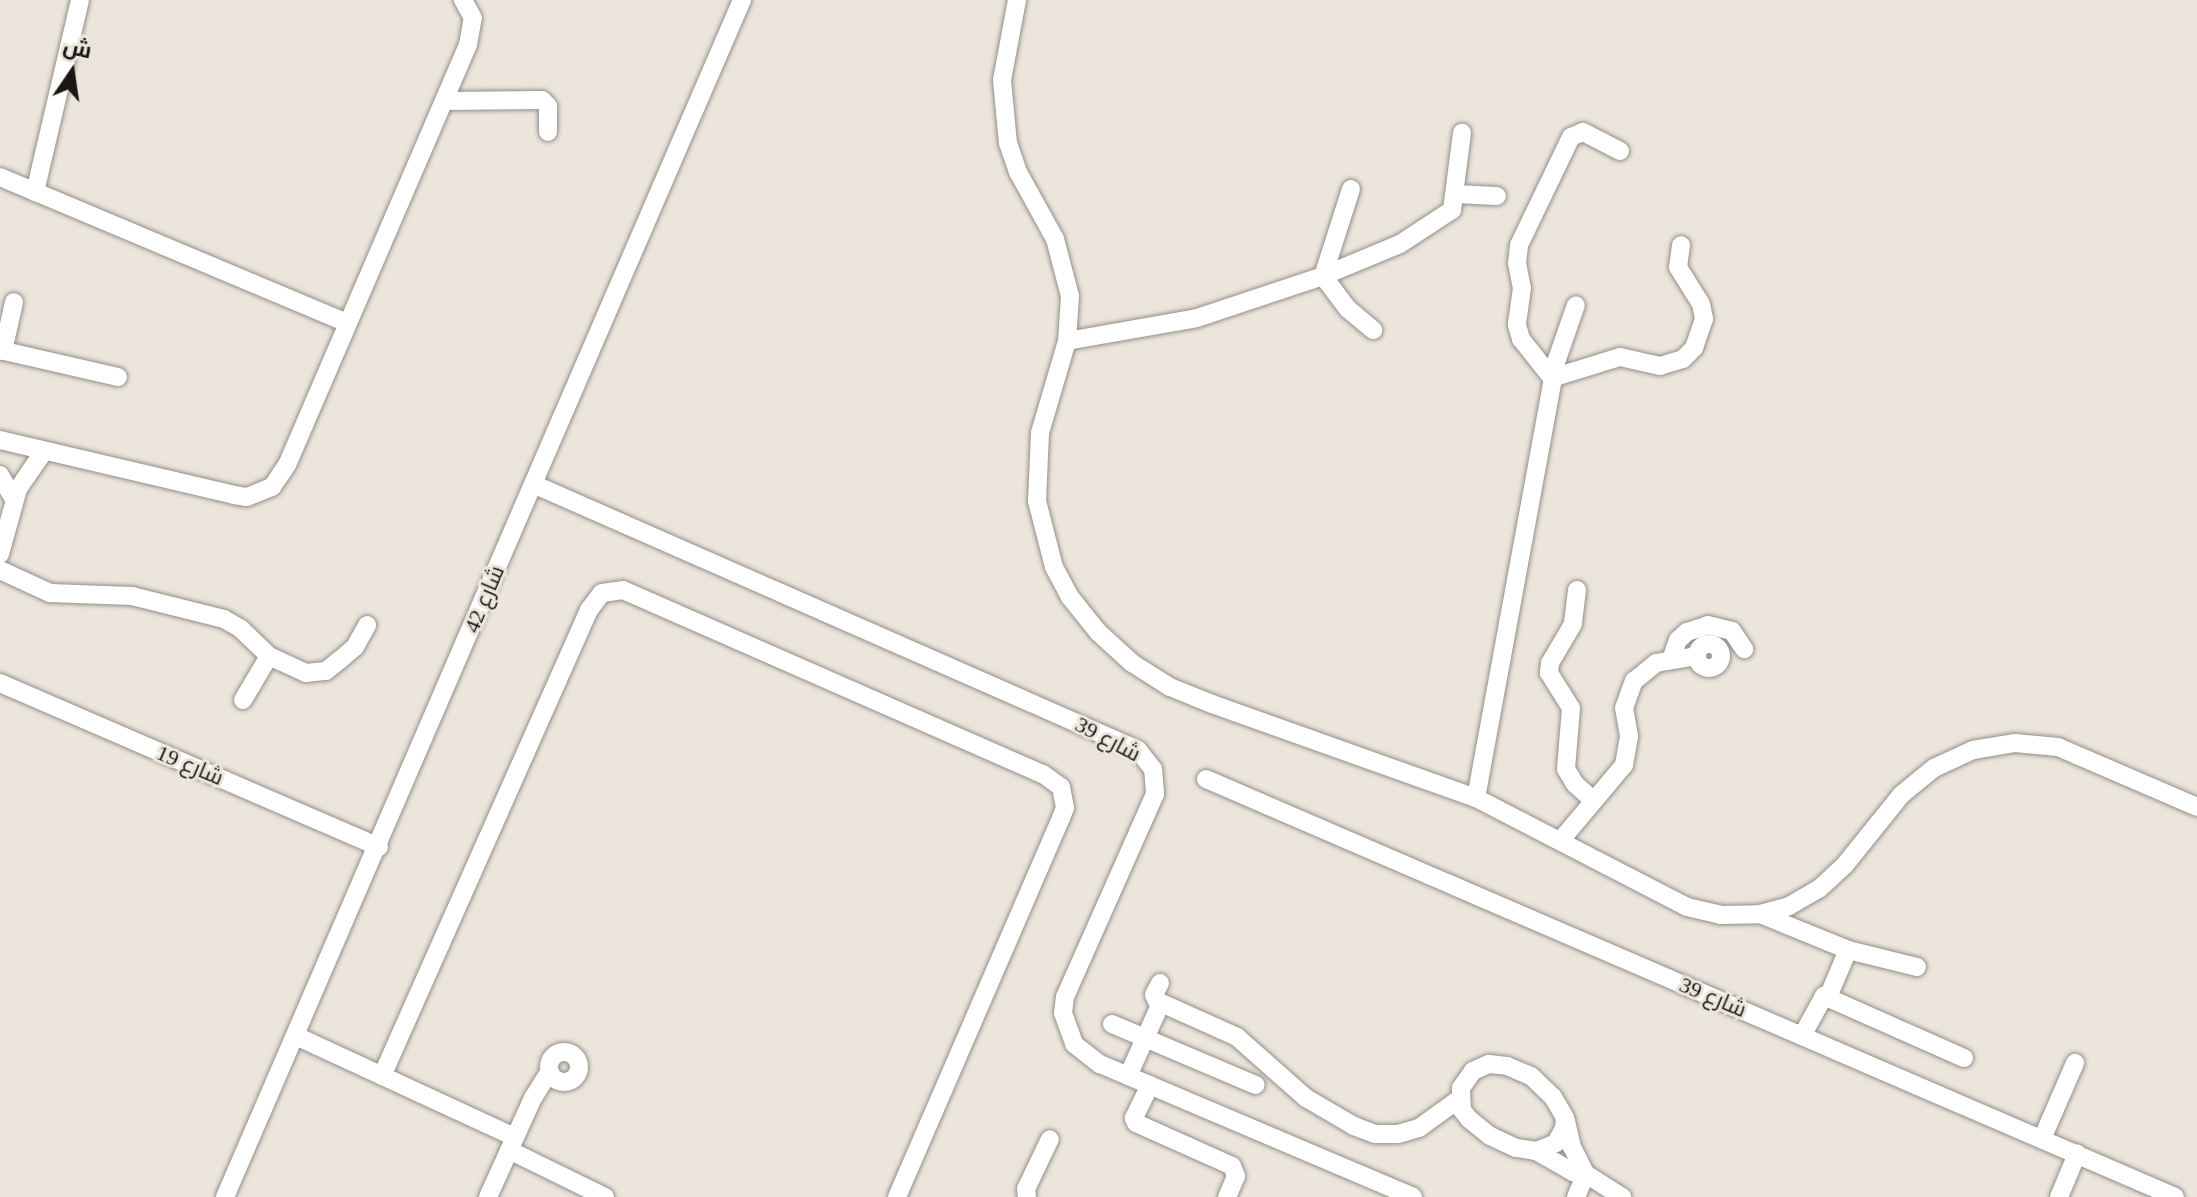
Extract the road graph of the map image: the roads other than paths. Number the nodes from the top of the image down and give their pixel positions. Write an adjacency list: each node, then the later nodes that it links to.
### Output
1 (80, 0): 13 (street)
2 (463, 0): 7 (street)
3 (742, 0): 30 (street, شارع 42)
4 (1017, 0): 6 (street)
5 (1033, 0): 6 (street)
6 (1014, 25): 22 (street)
7 (444, 101): 8 (street); 20 (street)
8 (548, 132)
9 (1462, 133): 14 (street)
10 (1620, 151): 25 (street)
11 (0, 177): 13 (street)
12 (1351, 189): 17 (street)
13 (35, 192): 20 (street)
14 (1455, 194): 15 (street); 17 (street)
15 (1497, 196)
16 (1681, 245): 25 (street)
17 (1323, 276): 21 (street); 22 (street)
18 (14, 302): 23 (street)
19 (1576, 305): 25 (street)
20 (347, 323): 28 (street)
21 (1373, 330)
22 (1067, 341): 41 (street)
23 (2, 350): 24 (street)
24 (118, 377)
25 (1552, 378): 41 (street)
26 (0, 438): 27 (street); 28 (street)
27 (0, 449)
28 (44, 451): 31 (street)
29 (0, 475): 31 (street)
30 (533, 484): 45 (street, شارع 42); 60 (street, شارع 39)
31 (14, 499): 32 (street)
32 (0, 554)
33 (0, 570): 36 (street)
34 (1577, 590): 42 (street)
35 (367, 625): 36 (street)
36 (269, 656): 39 (street)
37 (1671, 660): 37 (street); 42 (street)
38 (0, 683): 45 (street, شارع 19)
39 (243, 700)
40 (1206, 779): 54 (street, شارع 39)
41 (1476, 798): 44 (street)
42 (1593, 800): 44 (street)
43 (2197, 807): 46 (street)
44 (1561, 840): 46 (street)
45 (379, 847): 53 (street, شارع 42)
46 (1760, 914): 47 (street)
47 (1848, 950): 48 (street); 50 (street)
48 (1917, 967)
49 (1160, 983): 51 (street)
50 (1828, 997): 54 (street); 56 (street)
51 (1161, 1003): 55 (street); 63 (street)
52 (1112, 1024): 55 (street)
53 (296, 1036): 59 (street); 71 (street, شارع 42)
54 (1802, 1036): 66 (street, شارع 39)
55 (1145, 1038): 60 (street); 62 (street)
56 (1964, 1058)
57 (2075, 1063): 66 (street)
58 (549, 1072): 67 (street)
59 (382, 1076): 67 (street); 74 (street)
60 (1128, 1076): 61 (street, شارع 39)
61 (1150, 1085): 76 (street); 77 (street, شارع 39)
62 (1256, 1085)
63 (1459, 1099): 64 (street); 68 (street)
64 (1565, 1118): 68 (street); 70 (street)
65 (1050, 1139): 75 (street)
66 (2042, 1139): 69 (street, شارع 39)
67 (512, 1144): 72 (street); 73 (street)
68 (1536, 1151): 70 (street)
69 (2077, 1154): 80 (street); 81 (street, شارع 39)
70 (1586, 1174): 78 (street); 79 (street)
71 (225, 1197)
72 (488, 1197)
73 (605, 1197)
74 (897, 1197)
75 (1027, 1197)
76 (1227, 1197)
77 (1413, 1197)
78 (1576, 1197)
79 (1622, 1197)
80 (2059, 1197)
81 (2175, 1197)

